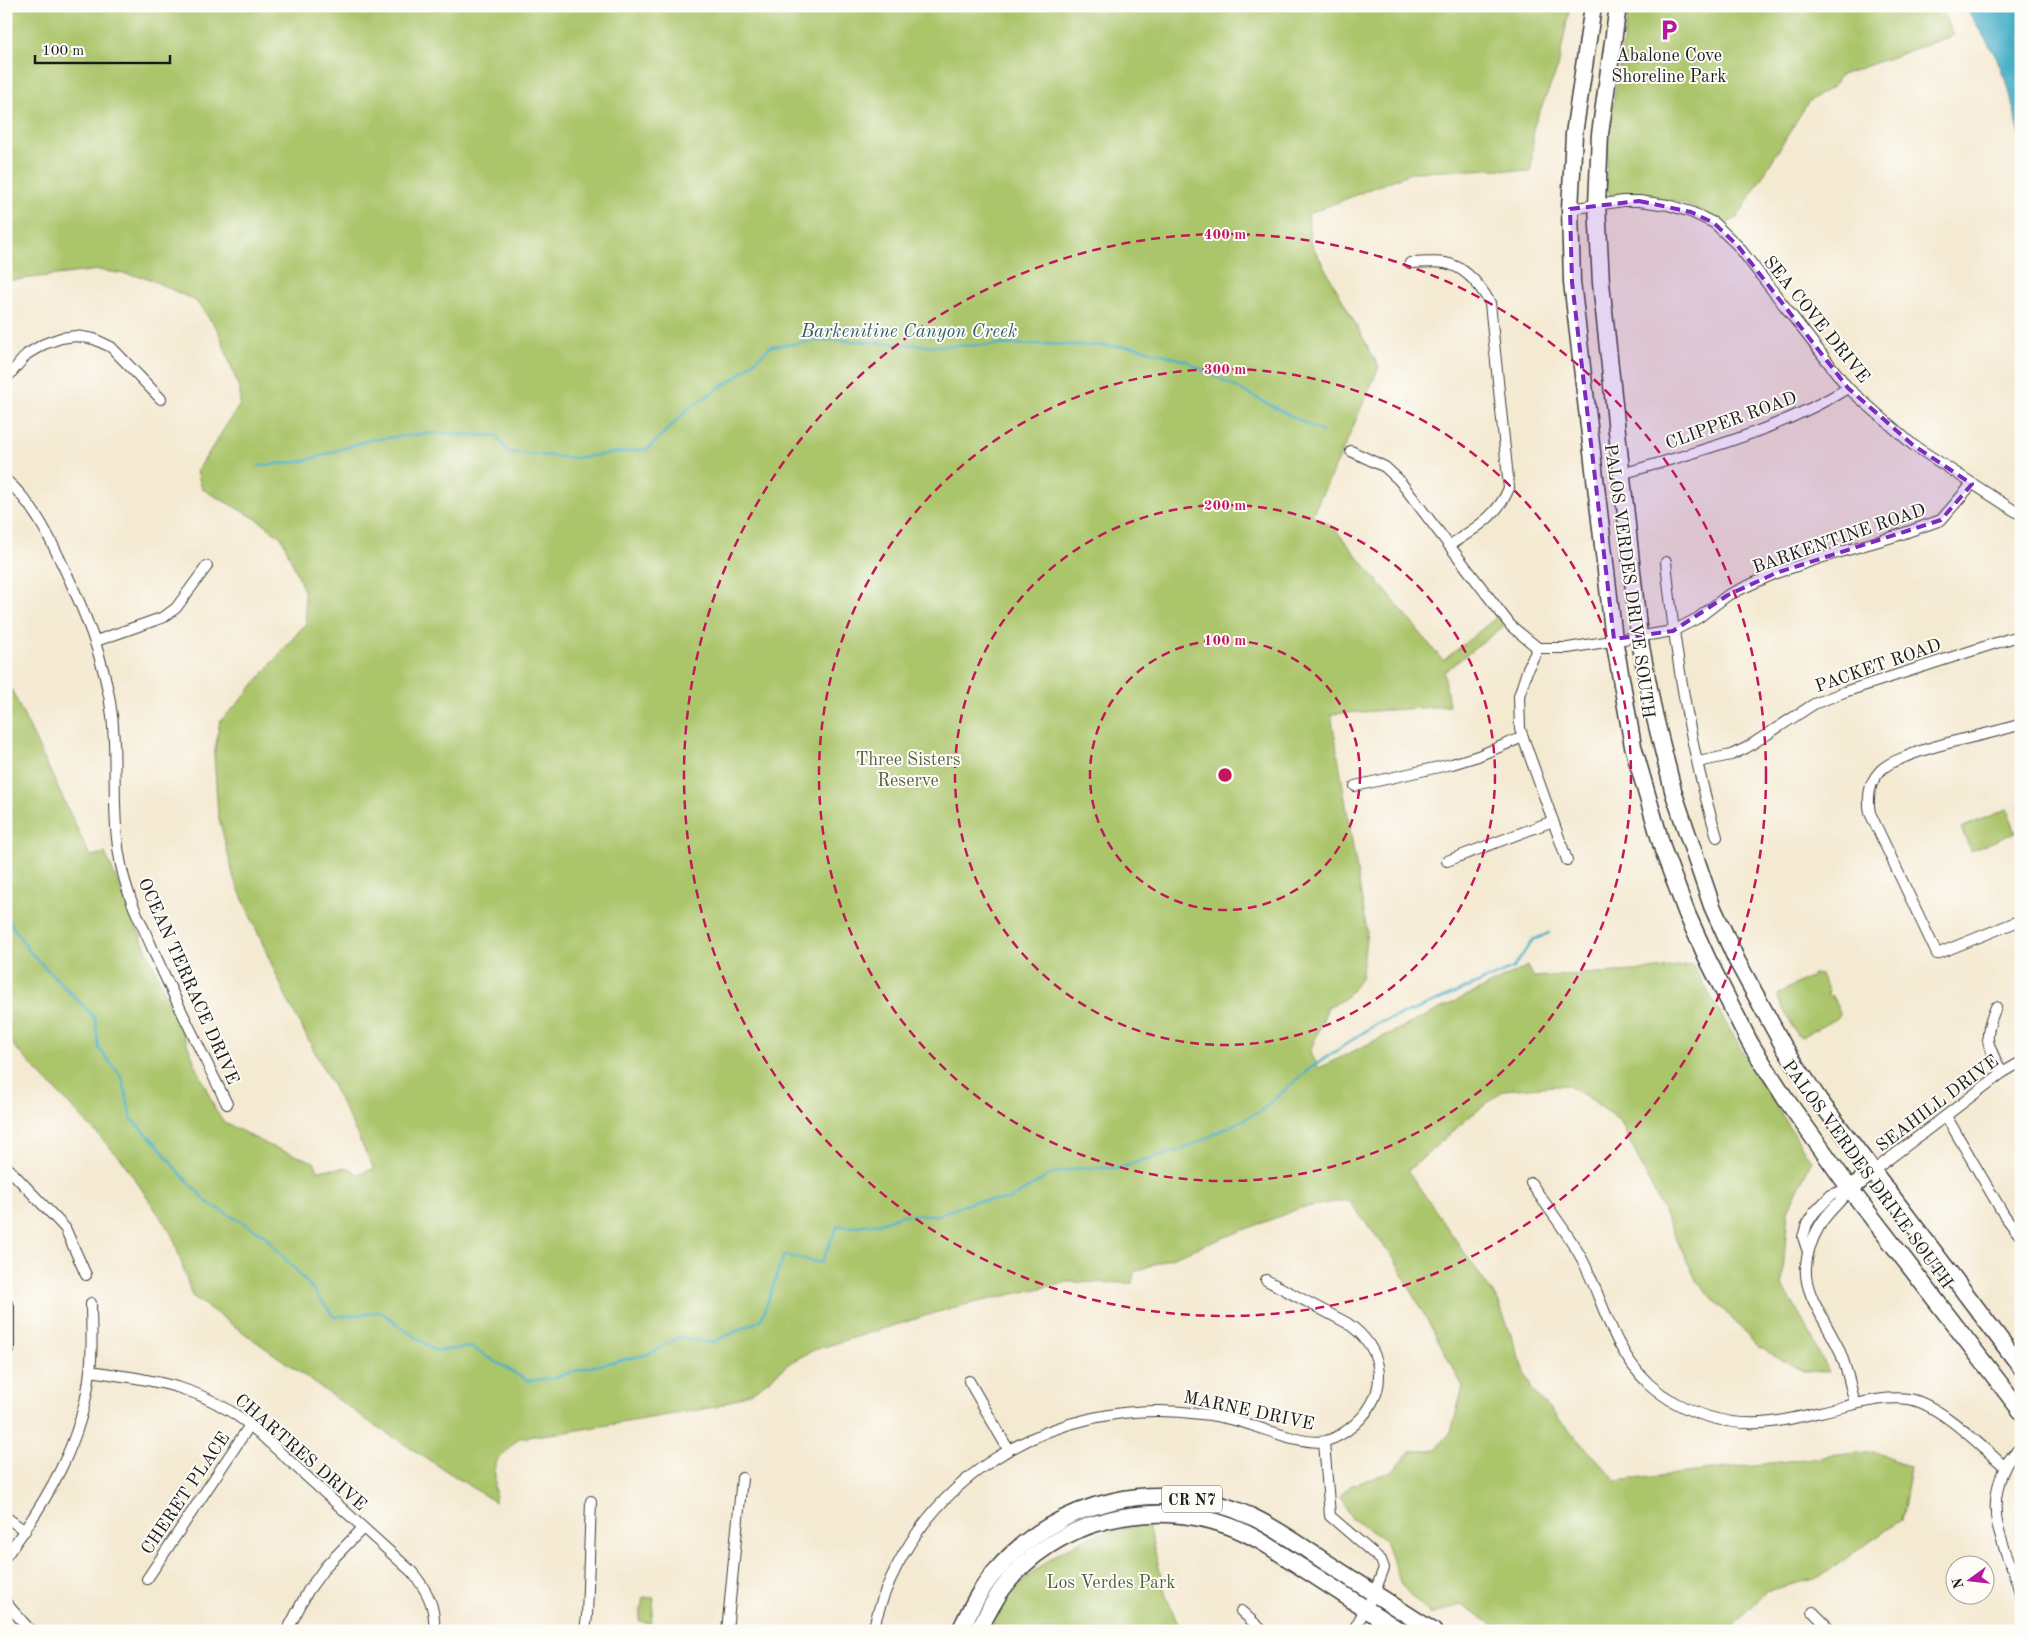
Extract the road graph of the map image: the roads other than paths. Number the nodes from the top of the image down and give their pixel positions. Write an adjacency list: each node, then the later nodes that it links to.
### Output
1 (1593, 6): 4 (main road, PALOS VERDES DRIVE SOUTH)
2 (1618, 6): 3 (main road, PALOS VERDES DRIVE SOUTH)
3 (1597, 205): 4 (street, SEA COVE DRIVE); 7 (street, SEA COVE DRIVE); 10 (main road, PALOS VERDES DRIVE SOUTH)
4 (1570, 209): 20 (main road, PALOS VERDES DRIVE SOUTH)
5 (1410, 263): 14 (street)
6 (6, 379): 8 (street)
7 (1848, 388): 10 (street, CLIPPER ROAD); 12 (street, SEA COVE DRIVE)
8 (161, 399)
9 (1352, 451): 14 (street)
10 (1621, 474): 19 (main road, PALOS VERDES DRIVE SOUTH)
11 (6, 480): 21 (street, OCEAN TERRACE DRIVE)
12 (1972, 484): 13 (street, SEA COVE DRIVE); 17 (street, BARKENTINE ROAD)
13 (2021, 516)
14 (1450, 545): 22 (street)
15 (1666, 562): 17 (street, PALOS VERDES DRIVE SOUTH)
16 (207, 566): 21 (street)
17 (1673, 631): 19 (street, BARKENTINE ROAD); 25 (street, PALOS VERDES DRIVE SOUTH)
18 (2021, 635): 25 (street, PACKET ROAD)
19 (1639, 636): 20 (street, BARKENTINE ROAD); 33 (main road, PALOS VERDES DRIVE SOUTH)
20 (1614, 639): 22 (street, BARKENTINE ROAD); 32 (main road, PALOS VERDES DRIVE SOUTH)
21 (96, 641): 37 (street, OCEAN TERRACE DRIVE)
22 (1538, 648): 24 (street)
23 (2021, 724): 31 (street)
24 (1523, 737): 26 (street); 27 (street)
25 (1698, 762): 28 (street, PALOS VERDES DRIVE SOUTH)
26 (1355, 786)
27 (1553, 821): 29 (street); 30 (street)
28 (1717, 837)
29 (1567, 860)
30 (1447, 861)
31 (2021, 920)
32 (1702, 946): 33 (main road); 42 (main road, PALOS VERDES DRIVE SOUTH)
33 (1756, 995): 40 (main road, PALOS VERDES DRIVE SOUTH)
34 (1996, 1007): 36 (street)
35 (2021, 1062): 36 (street, SEAHILL DRIVE)
36 (2002, 1073): 38 (street, SEAHILL DRIVE)
37 (227, 1104)
38 (1946, 1116): 40 (street, SEAHILL DRIVE); 43 (street)
39 (6, 1166): 44 (street)
40 (1873, 1171): 42 (main road); 49 (main road, PALOS VERDES DRIVE SOUTH)
41 (1531, 1183): 52 (street)
42 (1850, 1189): 52 (street); 53 (main road, PALOS VERDES DRIVE SOUTH)
43 (2021, 1237)
44 (86, 1276)
45 (1266, 1280): 55 (street, MARNE DRIVE)
46 (91, 1303): 50 (street)
47 (6, 1307): 48 (main road)
48 (6, 1348)
49 (2021, 1366)
50 (90, 1371): 54 (street, CHARTRES DRIVE); 63 (street)
51 (969, 1381): 57 (street)
52 (1855, 1404): 58 (street)
53 (2021, 1411)
54 (250, 1425): 62 (street, CHARTRES DRIVE); 66 (street, CHERET PLACE)
55 (1324, 1442): 57 (street, MARNE DRIVE); 67 (street)
56 (2021, 1447): 58 (street)
57 (1008, 1449): 79 (street, MARNE DRIVE)
58 (2004, 1466): 68 (street)
59 (742, 1478): 78 (street)
60 (591, 1501): 77 (street)
61 (6, 1517): 63 (street)
62 (363, 1528): 75 (street); 76 (street, CHARTRES DRIVE)
63 (25, 1531): 64 (street)
64 (6, 1556)
65 (1004, 1562): 67 (main road, CR N7); 73 (main road); 80 (main road, CR N7)
66 (147, 1579)
67 (1374, 1594): 70 (street); 84 (main road, CR N7)
68 (2021, 1596)
69 (6, 1603): 74 (street)
70 (1366, 1609): 73 (main road, CR N7); 82 (street); 83 (main road, CR N7)
71 (1241, 1611): 81 (street)
72 (1813, 1612): 85 (street)
73 (981, 1626)
74 (31, 1631)
75 (287, 1631)
76 (434, 1631)
77 (584, 1631)
78 (727, 1631)
79 (873, 1631)
80 (960, 1631)
81 (1263, 1631)
82 (1352, 1631)
83 (1400, 1631)
84 (1433, 1631)
85 (1832, 1631)

